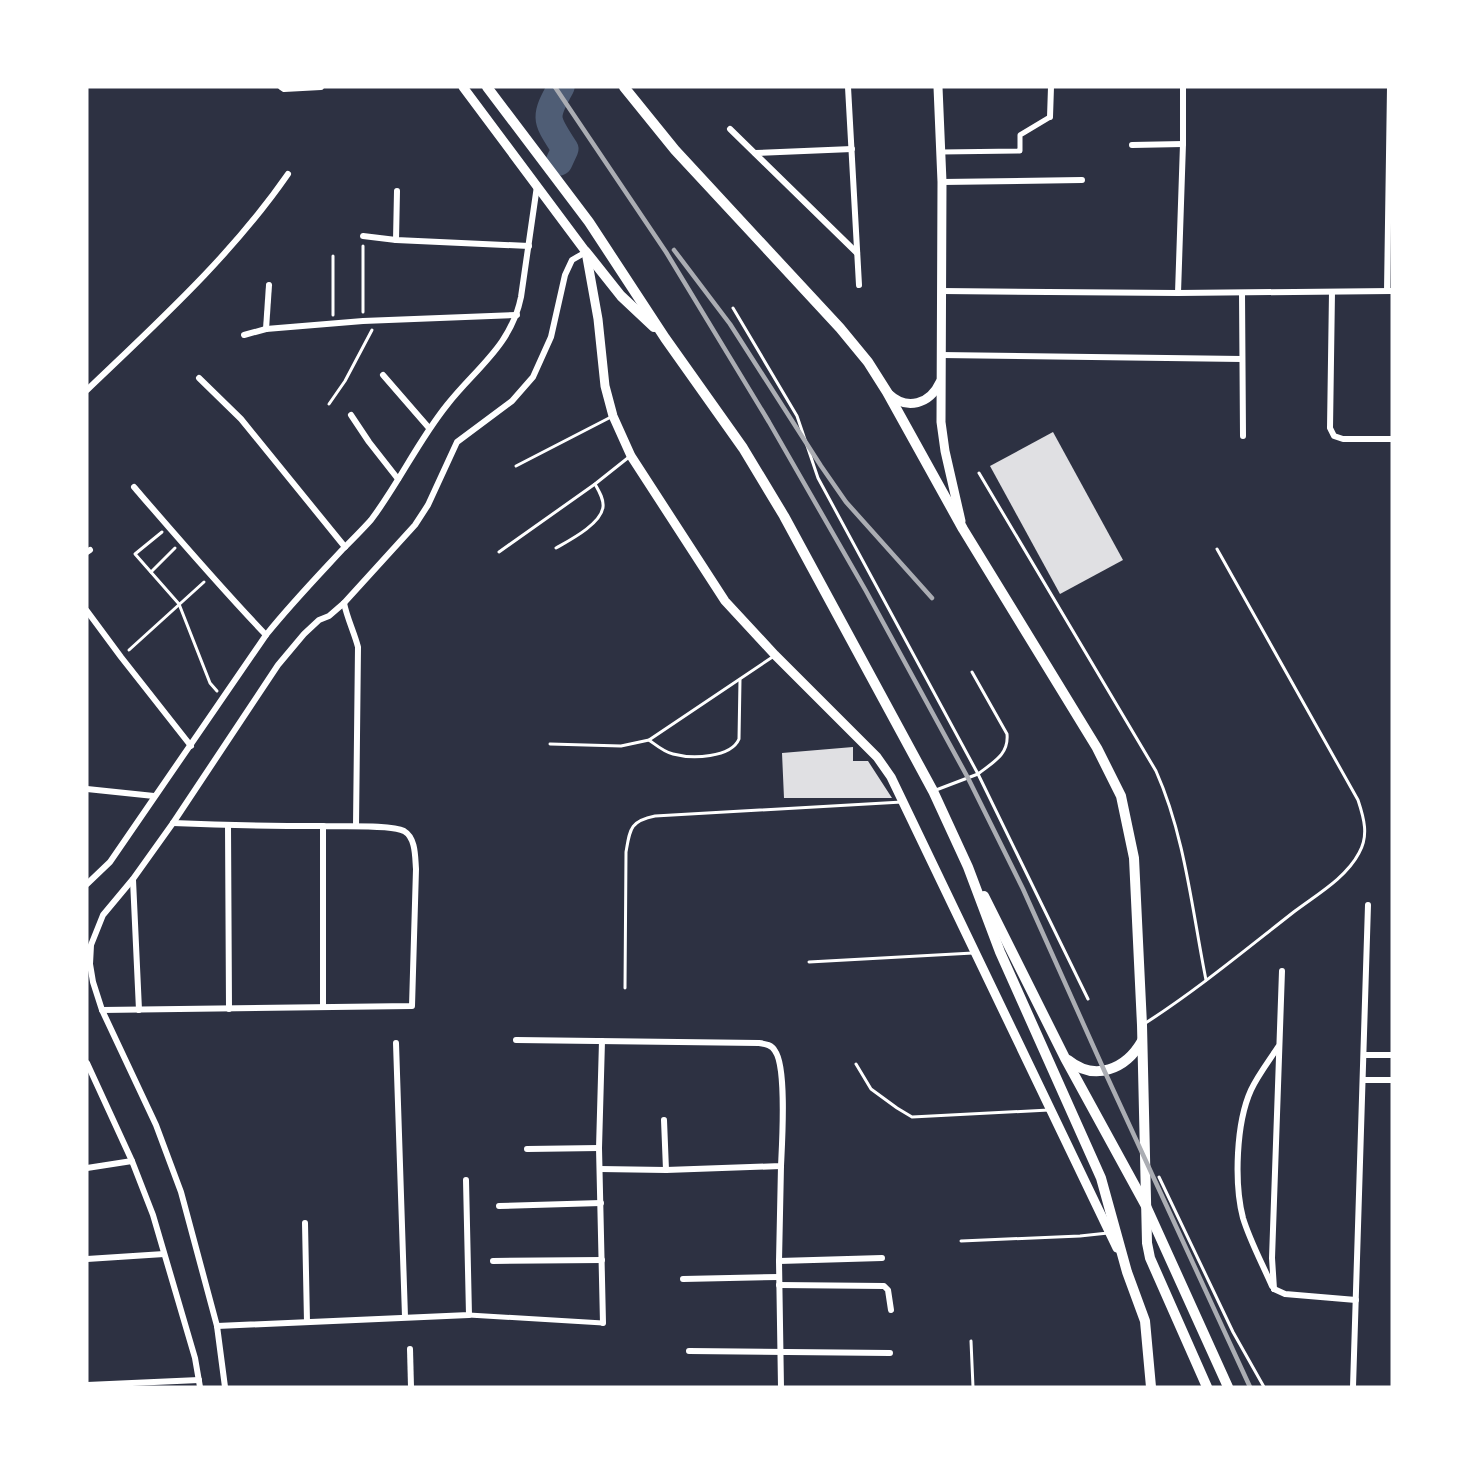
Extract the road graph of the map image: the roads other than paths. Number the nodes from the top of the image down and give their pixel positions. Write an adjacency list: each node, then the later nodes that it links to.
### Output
1 (281, 87): 2 (street)
2 (321, 87)
3 (463, 87): 21 (main road)
4 (487, 87): 39 (highway)
5 (624, 87): 46 (highway)
6 (848, 87): 15 (street)
7 (938, 87): 16 (main road)
8 (1051, 87): 11 (street)
9 (1183, 87): 13 (street)
10 (1390, 87): 31 (street)
11 (1050, 117): 16 (street)
12 (730, 129): 17 (street)
13 (1183, 144): 14 (street); 33 (street)
14 (1132, 145)
15 (852, 149): 17 (street); 27 (street)
16 (941, 152): 20 (main road)
17 (755, 153): 27 (street)
18 (288, 174): 45 (street)
19 (1082, 180): 20 (street)
20 (942, 182): 30 (main road)
21 (537, 185): 25 (street); 26 (main road)
22 (397, 191): 24 (street)
23 (363, 236): 24 (street)
24 (396, 240): 25 (street)
25 (529, 246): 36 (street)
26 (586, 252): 39 (highway); 48 (main road); 63 (street)
27 (857, 253): 29 (street)
28 (269, 285): 37 (street)
29 (860, 285)
30 (942, 291): 33 (street); 40 (main road)
31 (1389, 291): 32 (street)
32 (1332, 292): 34 (street); 51 (street)
33 (1178, 293): 34 (street)
34 (1242, 293): 41 (street)
35 (733, 308): 72 (lane)
36 (517, 315): 37 (street); 49 (street)
37 (266, 329): 38 (street)
38 (244, 335)
39 (665, 338): 74 (highway)
40 (940, 355): 41 (street); 44 (main road)
41 (1242, 359): 50 (street)
42 (383, 375): 49 (street)
43 (199, 378): 59 (street)
44 (940, 382): 46 (main road); 58 (main road)
45 (87, 390)
46 (887, 392): 58 (highway)
47 (351, 415): 55 (street)
48 (613, 416): 52 (main road); 53 (lane)
49 (429, 428): 55 (street)
50 (1243, 436)
51 (1392, 439)
52 (631, 456): 56 (lane); 66 (main road)
53 (516, 466)
54 (979, 473): 88 (lane)
55 (398, 480): 59 (street)
56 (595, 484): 60 (lane); 62 (lane)
57 (134, 488): 65 (street)
58 (963, 529): 95 (highway)
59 (345, 547): 65 (street)
60 (556, 548)
61 (1217, 549): 88 (lane)
62 (499, 552)
63 (344, 603): 77 (street); 80 (street)
64 (87, 611): 71 (street)
65 (266, 635): 71 (street)
66 (775, 655): 68 (lane); 76 (main road)
67 (972, 672): 72 (lane)
68 (740, 680): 69 (lane); 69 (lane)
69 (649, 740): 70 (lane)
70 (550, 744)
71 (191, 746): 75 (street)
72 (978, 774): 74 (lane); 90 (lane)
73 (87, 789): 75 (street)
74 (933, 792): 81 (highway)
75 (154, 796): 83 (street)
76 (902, 802): 85 (main road); 89 (lane)
77 (173, 823): 78 (street); 82 (street)
78 (228, 825): 79 (street); 92 (street)
79 (323, 826): 80 (street); 91 (street)
80 (356, 826): 91 (street)
81 (968, 867): 103 (highway); 130 (highway)
82 (133, 879): 93 (street); 94 (street)
83 (87, 884)
84 (1368, 905): 101 (street)
85 (975, 953): 86 (lane); 108 (main road)
86 (809, 962)
87 (1282, 971): 100 (street)
88 (1206, 980): 95 (lane)
89 (625, 988)
90 (1088, 999)
91 (323, 1006): 92 (street)
92 (229, 1009): 94 (street)
93 (102, 1010): 94 (street); 140 (street)
94 (139, 1010)
95 (1142, 1025): 97 (highway)
96 (516, 1040): 98 (street)
97 (1143, 1040): 103 (highway); 120 (highway)
98 (602, 1041): 110 (street); 113 (street)
99 (396, 1042): 137 (street)
100 (1279, 1045): 133 (street); 133 (street)
101 (1364, 1055): 102 (street); 106 (street)
102 (1392, 1055)
103 (1065, 1058): 120 (highway)
104 (87, 1063): 112 (street)
105 (856, 1064): 108 (lane)
106 (1363, 1080): 107 (street); 134 (street)
107 (1392, 1080)
108 (1051, 1110): 122 (main road)
109 (664, 1120): 116 (street)
110 (599, 1148): 111 (street); 115 (street)
111 (527, 1149)
112 (132, 1161): 114 (street); 124 (street)
113 (781, 1166): 116 (street); 129 (street)
114 (87, 1168)
115 (600, 1169): 116 (street); 118 (street)
116 (666, 1170)
117 (466, 1180): 136 (street)
118 (601, 1203): 119 (street); 127 (street)
119 (500, 1206)
120 (1146, 1206): 153 (highway); 154 (highway)
121 (305, 1223): 138 (street)
122 (1110, 1233): 123 (lane); 130 (main road)
123 (961, 1241)
124 (164, 1254): 126 (street); 146 (street)
125 (882, 1258): 129 (street)
126 (87, 1259)
127 (602, 1260): 128 (street); 139 (street)
128 (493, 1261)
129 (779, 1261): 132 (street)
130 (1127, 1272): 152 (highway)
131 (683, 1279): 132 (street)
132 (779, 1281): 135 (street); 144 (street)
133 (1274, 1289): 134 (street)
134 (1356, 1300): 155 (street)
135 (891, 1310)
136 (469, 1315): 137 (street); 139 (street)
137 (405, 1317): 138 (street)
138 (307, 1322): 140 (street)
139 (603, 1323)
140 (217, 1326): 148 (street)
141 (971, 1341): 151 (lane)
142 (410, 1349): 149 (street)
143 (689, 1351): 144 (street)
144 (780, 1353): 145 (street); 150 (street)
145 (890, 1353)
146 (199, 1383): 147 (street)
147 (87, 1385)
148 (225, 1387)
149 (411, 1387)
150 (780, 1387)
151 (973, 1387)
152 (1151, 1387)
153 (1207, 1387)
154 (1228, 1387)
155 (1353, 1387)

